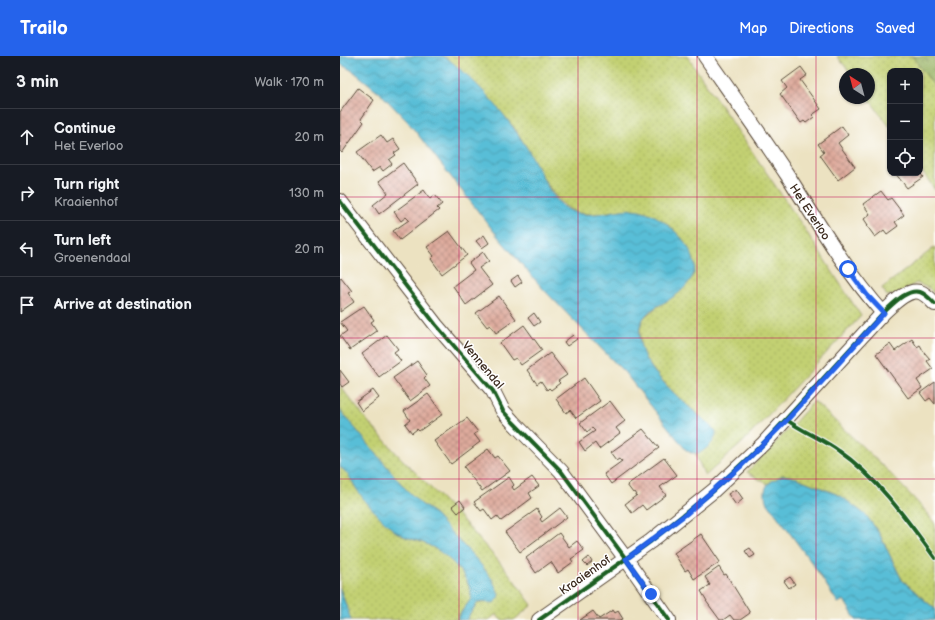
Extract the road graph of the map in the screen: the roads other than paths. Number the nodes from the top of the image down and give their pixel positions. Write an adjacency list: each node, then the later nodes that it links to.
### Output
1 (705, 56): 4 (street, Het Everloo)
2 (340, 201): 5 (street, Vennendal)
3 (935, 304): 4 (street)
4 (884, 313): 5 (street, Kraaienhof)
5 (626, 559): 6 (street, Kraaienhof); 7 (street, Vennendal)
6 (539, 620)
7 (669, 620)

